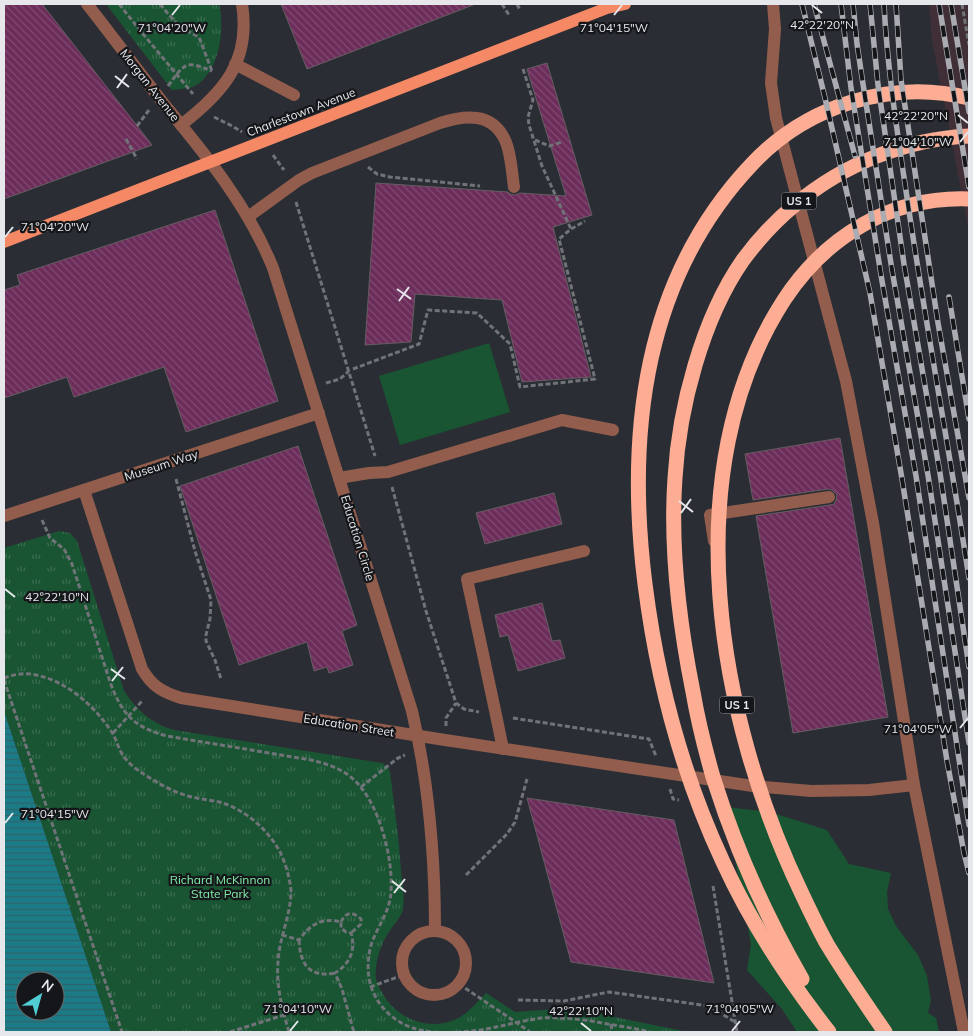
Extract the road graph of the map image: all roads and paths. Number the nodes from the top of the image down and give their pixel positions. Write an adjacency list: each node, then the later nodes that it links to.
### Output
1 (88, 4): 22 (street, Morgan Avenue)
2 (119, 4): 16 (path)
3 (160, 4): 16 (path)
4 (242, 4): 14 (street)
5 (502, 4): 12 (path)
6 (517, 4): 11 (path)
7 (625, 4): 10 (main road, Charlestown Avenue)
8 (773, 4): 41 (street)
9 (962, 4): 13 (path)
10 (611, 6): 40 (main road, Charlestown Avenue)
11 (520, 10)
12 (509, 15)
13 (969, 45)
14 (235, 64): 18 (street); 22 (street)
15 (523, 69): 27 (path)
16 (176, 75): 17 (path)
17 (191, 92)
18 (294, 95)
19 (969, 98): 97 (highway)
20 (148, 112): 23 (path)
21 (215, 118): 24 (path)
22 (181, 124): 31 (street, Morgan Avenue)
23 (137, 126)
24 (246, 136)
25 (969, 136): 98 (highway, US 1)
26 (126, 139): 30 (path)
27 (534, 140): 28 (path); 39 (path)
28 (562, 142)
29 (267, 150): 34 (path)
30 (137, 160)
31 (213, 165): 37 (street, Education Circle)
32 (365, 166): 33 (path)
33 (480, 186)
34 (290, 187): 35 (street); 37 (street); 43 (path)
35 (514, 187)
36 (969, 198): 41 (highway, US 1)
37 (248, 217): 45 (street, Education Circle)
38 (585, 221): 39 (path)
39 (571, 229): 42 (path)
40 (4, 242)
41 (814, 262): 68 (street); 99 (highway, US 1)
42 (353, 369)
43 (349, 371): 44 (path); 47 (path)
44 (325, 384)
45 (319, 413): 48 (street, Education Circle); 50 (street, Museum Way)
46 (613, 430): 47 (street)
47 (388, 472): 48 (street); 58 (path)
48 (339, 478): 63 (street, Education Circle)
49 (176, 479): 56 (path)
50 (84, 490): 52 (street, Museum Way); 63 (street, Education Street)
51 (830, 497): 69 (street)
52 (4, 516)
53 (43, 524): 60 (path)
54 (584, 551): 59 (street)
55 (4, 679): 62 (path); 89 (path)
56 (221, 679)
57 (143, 700): 60 (path)
58 (456, 703): 59 (path); 61 (path)
59 (496, 715): 64 (street); 65 (path)
60 (129, 717): 62 (path); 70 (path)
61 (446, 718)
62 (113, 733): 78 (path)
63 (417, 736): 64 (street, Education Street); 76 (street, Education Circle)
64 (502, 749): 69 (street, Education Street)
65 (655, 754)
66 (404, 755): 70 (path)
67 (527, 779): 73 (path)
68 (914, 785): 69 (street, Education Street); 100 (street)
69 (753, 786)
70 (361, 787): 83 (path)
71 (671, 793): 72 (path)
72 (683, 801)
73 (466, 875)
74 (713, 885): 86 (path)
75 (341, 922): 77 (path); 77 (path); 79 (path)
76 (435, 930): 81 (street); 82 (street)
77 (351, 933): 80 (path)
78 (282, 935): 79 (path); 85 (path)
79 (299, 940): 80 (path)
80 (335, 973): 92 (path)
81 (403, 975): 82 (street); 83 (path)
82 (459, 984): 87 (path)
83 (370, 987): 87 (path)
84 (518, 1000): 86 (path)
85 (284, 1015): 90 (path); 91 (path)
86 (735, 1022): 96 (path)
87 (517, 1023): 88 (path); 93 (path)
88 (611, 1024): 94 (path); 95 (path)
89 (122, 1032)
90 (230, 1032)
91 (289, 1032)
92 (356, 1032)
93 (530, 1032)
94 (612, 1032)
95 (650, 1032)
96 (736, 1032)
97 (829, 1032)
98 (836, 1032)
99 (885, 1032)
100 (964, 1032)

